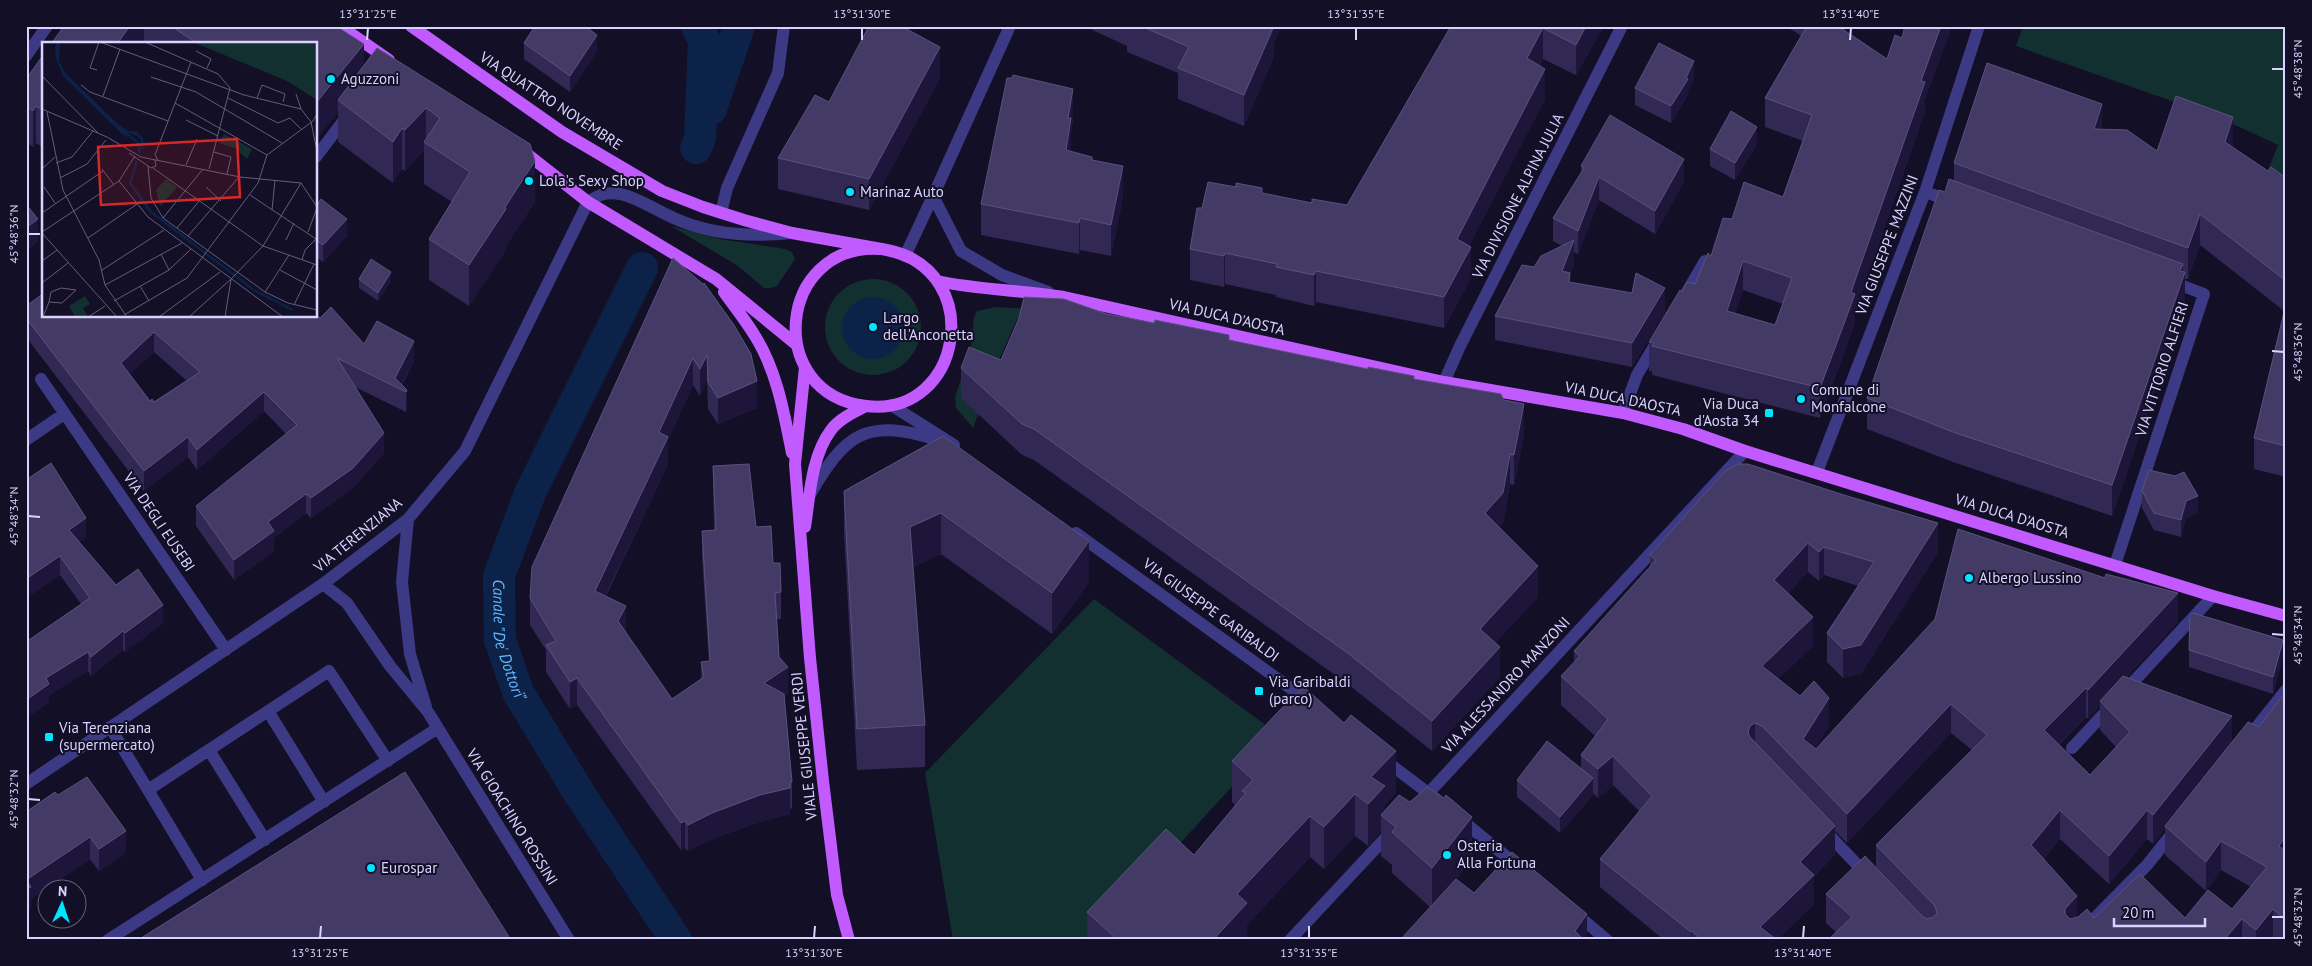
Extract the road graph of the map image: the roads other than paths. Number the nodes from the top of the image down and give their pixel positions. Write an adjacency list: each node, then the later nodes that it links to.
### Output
1 (47, 26): 8 (street)
2 (340, 26): 9 (main road)
3 (411, 26): 18 (main road, VIA QUATTRO NOVEMBRE)
4 (784, 26): 18 (street)
5 (1010, 26): 15 (street)
6 (1622, 26): 32 (street, VIA DIVISIONE ALPINA JULIA)
7 (1979, 26): 14 (street, VIA GIUSEPPE MAZZINI)
8 (26, 56)
9 (393, 62): 10 (street)
10 (379, 72)
11 (356, 103): 13 (street)
12 (508, 141): 16 (main road)
13 (318, 154)
14 (1925, 192): 17 (street); 40 (street, VIA GIUSEPPE MAZZINI)
15 (933, 196): 21 (street); 26 (street)
16 (588, 202): 19 (street); 24 (main road); 42 (street, VIA TERENZIANA)
17 (1963, 205)
18 (721, 213): 19 (main road, VIA QUATTRO NOVEMBRE)
19 (792, 233): 20 (main road)
20 (879, 249): 21 (main road); 29 (main road)
21 (905, 256): 25 (main road)
22 (1706, 261): 27 (street)
23 (2158, 277): 45 (street, VIA VITTORIO ALFIERI)
24 (716, 279): 29 (main road); 39 (main road)
25 (937, 281): 26 (main road, VIA DUCA D'AOSTA); 33 (main road)
26 (1060, 296): 32 (main road, VIA DUCA D'AOSTA)
27 (1676, 310)
28 (1666, 326): 35 (street)
29 (797, 345): 30 (main road)
30 (805, 368): 34 (main road); 39 (main road)
31 (41, 379): 36 (street, VIA DEGLI EUSEBI)
32 (1444, 382): 35 (main road, VIA DUCA D'AOSTA)
33 (891, 404): 34 (main road); 41 (street)
34 (866, 406): 41 (main road)
35 (1623, 413): 38 (main road, VIA DUCA D'AOSTA)
36 (64, 414): 37 (street); 49 (street, VIA DEGLI EUSEBI)
37 (26, 440)
38 (1745, 451): 40 (main road, VIA DUCA D'AOSTA); 63 (street, VIA ALESSANDRO MANZONI)
39 (794, 464): 44 (main road)
40 (1817, 472): 45 (main road, VIA DUCA D'AOSTA)
41 (809, 497): 44 (main road)
42 (408, 519): 46 (street, VIA TERENZIANA); 52 (street, VIA GIOACHINO ROSSINI)
43 (1065, 524): 53 (street, VIA GIUSEPPE GARIBALDI)
44 (802, 546): 76 (main road, VIALE GIUSEPPE VERDI)
45 (2115, 565): 47 (main road, VIA DUCA D'AOSTA)
46 (323, 584): 49 (street, VIA TERENZIANA); 52 (street, VIA GIOACHINO ROSSINI)
47 (2213, 596): 48 (main road, VIA DUCA D'AOSTA); 56 (street)
48 (2286, 616)
49 (226, 650): 54 (street, VIA TERENZIANA)
50 (2286, 690): 58 (street)
51 (268, 711): 57 (street); 60 (street); 64 (street)
52 (428, 712): 55 (street, VIA GIOACHINO ROSSINI)
53 (1322, 712)
54 (110, 727): 61 (street, VIA TERENZIANA); 62 (street)
55 (438, 728): 60 (street); 75 (street, VIA GIOACHINO ROSSINI)
56 (2072, 748)
57 (209, 750): 62 (street); 69 (street)
58 (2238, 751)
59 (1376, 752): 63 (street)
60 (388, 761): 64 (street)
61 (26, 784)
62 (148, 790): 71 (street)
63 (1429, 793): 65 (street, VIA ALESSANDRO MANZONI); 70 (street)
64 (324, 802): 69 (street)
65 (1416, 807)
66 (1811, 818): 72 (street)
67 (2184, 820): 79 (street)
68 (1402, 821): 77 (street)
69 (265, 840): 71 (street)
70 (1526, 872)
71 (202, 880): 74 (street)
72 (1874, 882)
73 (1563, 903): 78 (street)
74 (108, 940)
75 (569, 940)
76 (849, 940)
77 (1290, 940)
78 (1607, 940)
79 (2073, 940)

